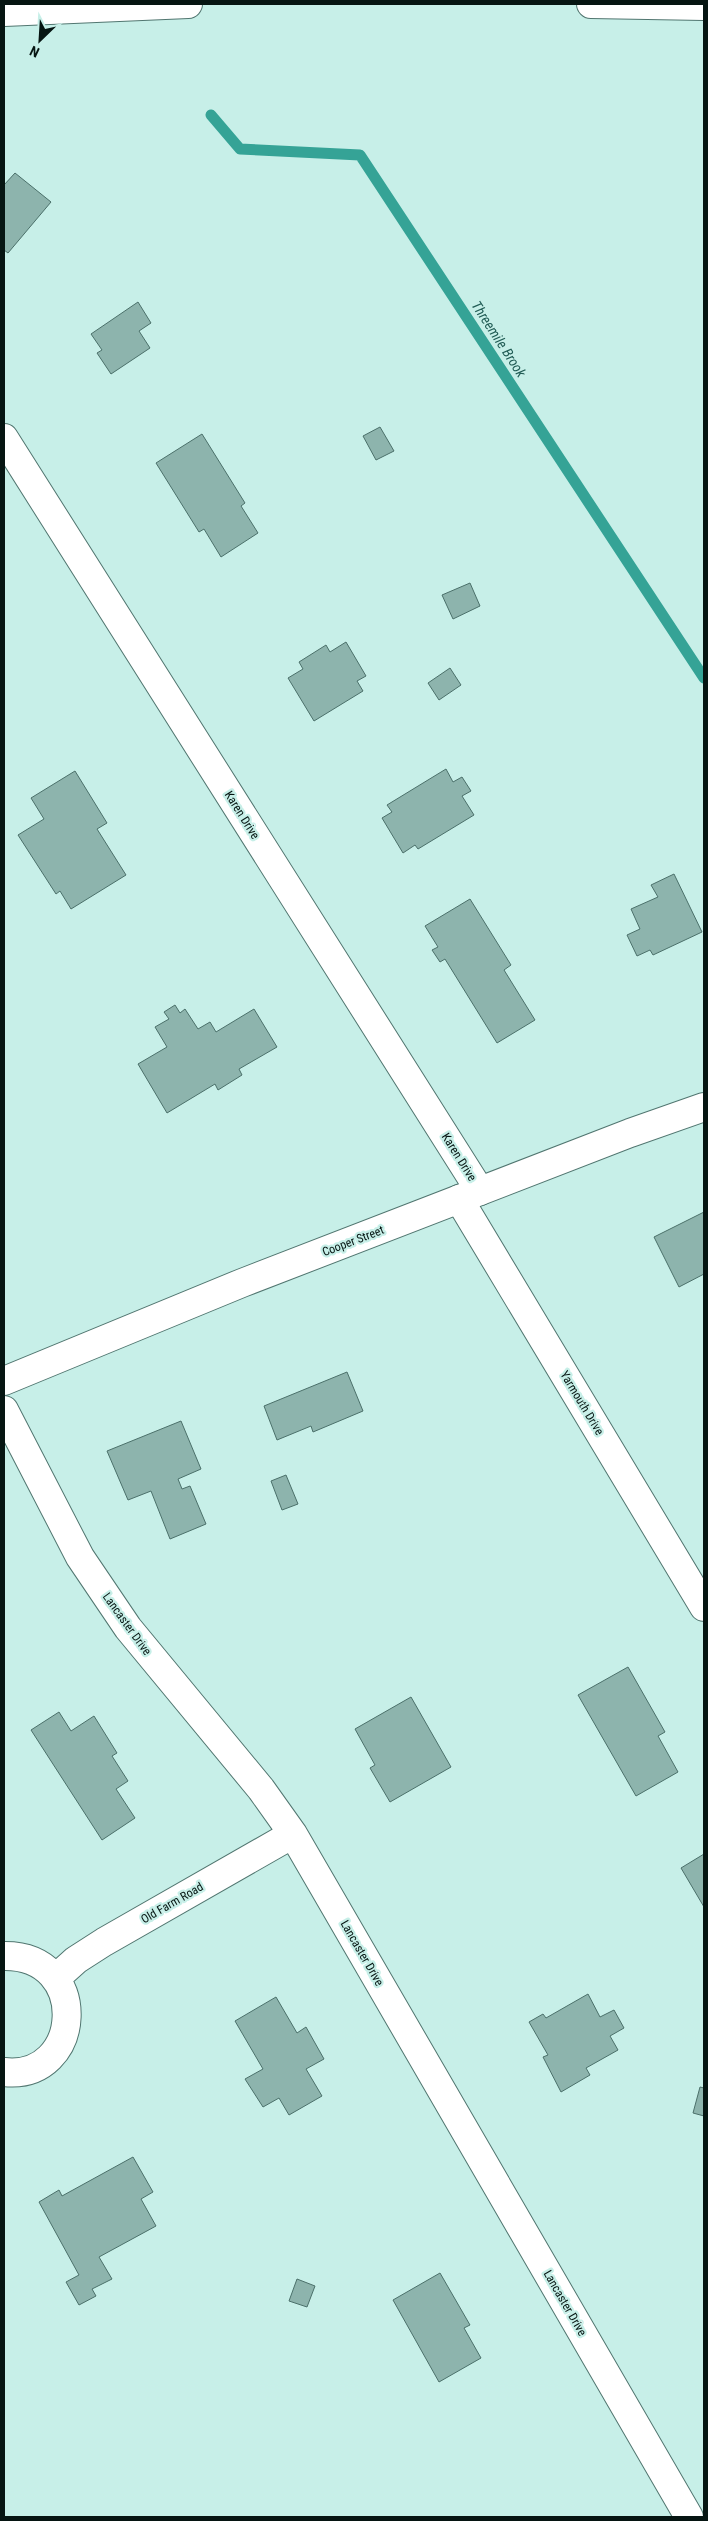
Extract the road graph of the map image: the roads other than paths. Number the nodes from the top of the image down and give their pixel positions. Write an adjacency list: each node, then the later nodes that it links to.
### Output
1 (188, 4): 4 (main road)
2 (591, 4): 3 (main road)
3 (704, 6)
4 (4, 12)
5 (4, 438): 7 (main road, Karen Drive)
6 (704, 1107): 7 (main road, Cooper Street)
7 (470, 1195): 8 (main road, Cooper Street); 10 (main road, Yarmouth Drive)
8 (4, 1381)
9 (4, 1410): 11 (main road, Lancaster Drive)
10 (704, 1607)
11 (293, 1834): 13 (main road, Old Farm Road); 15 (main road, Lancaster Drive)
12 (4, 1956): 13 (main road)
13 (56, 1978): 14 (main road)
14 (4, 2072)
15 (689, 2517)

